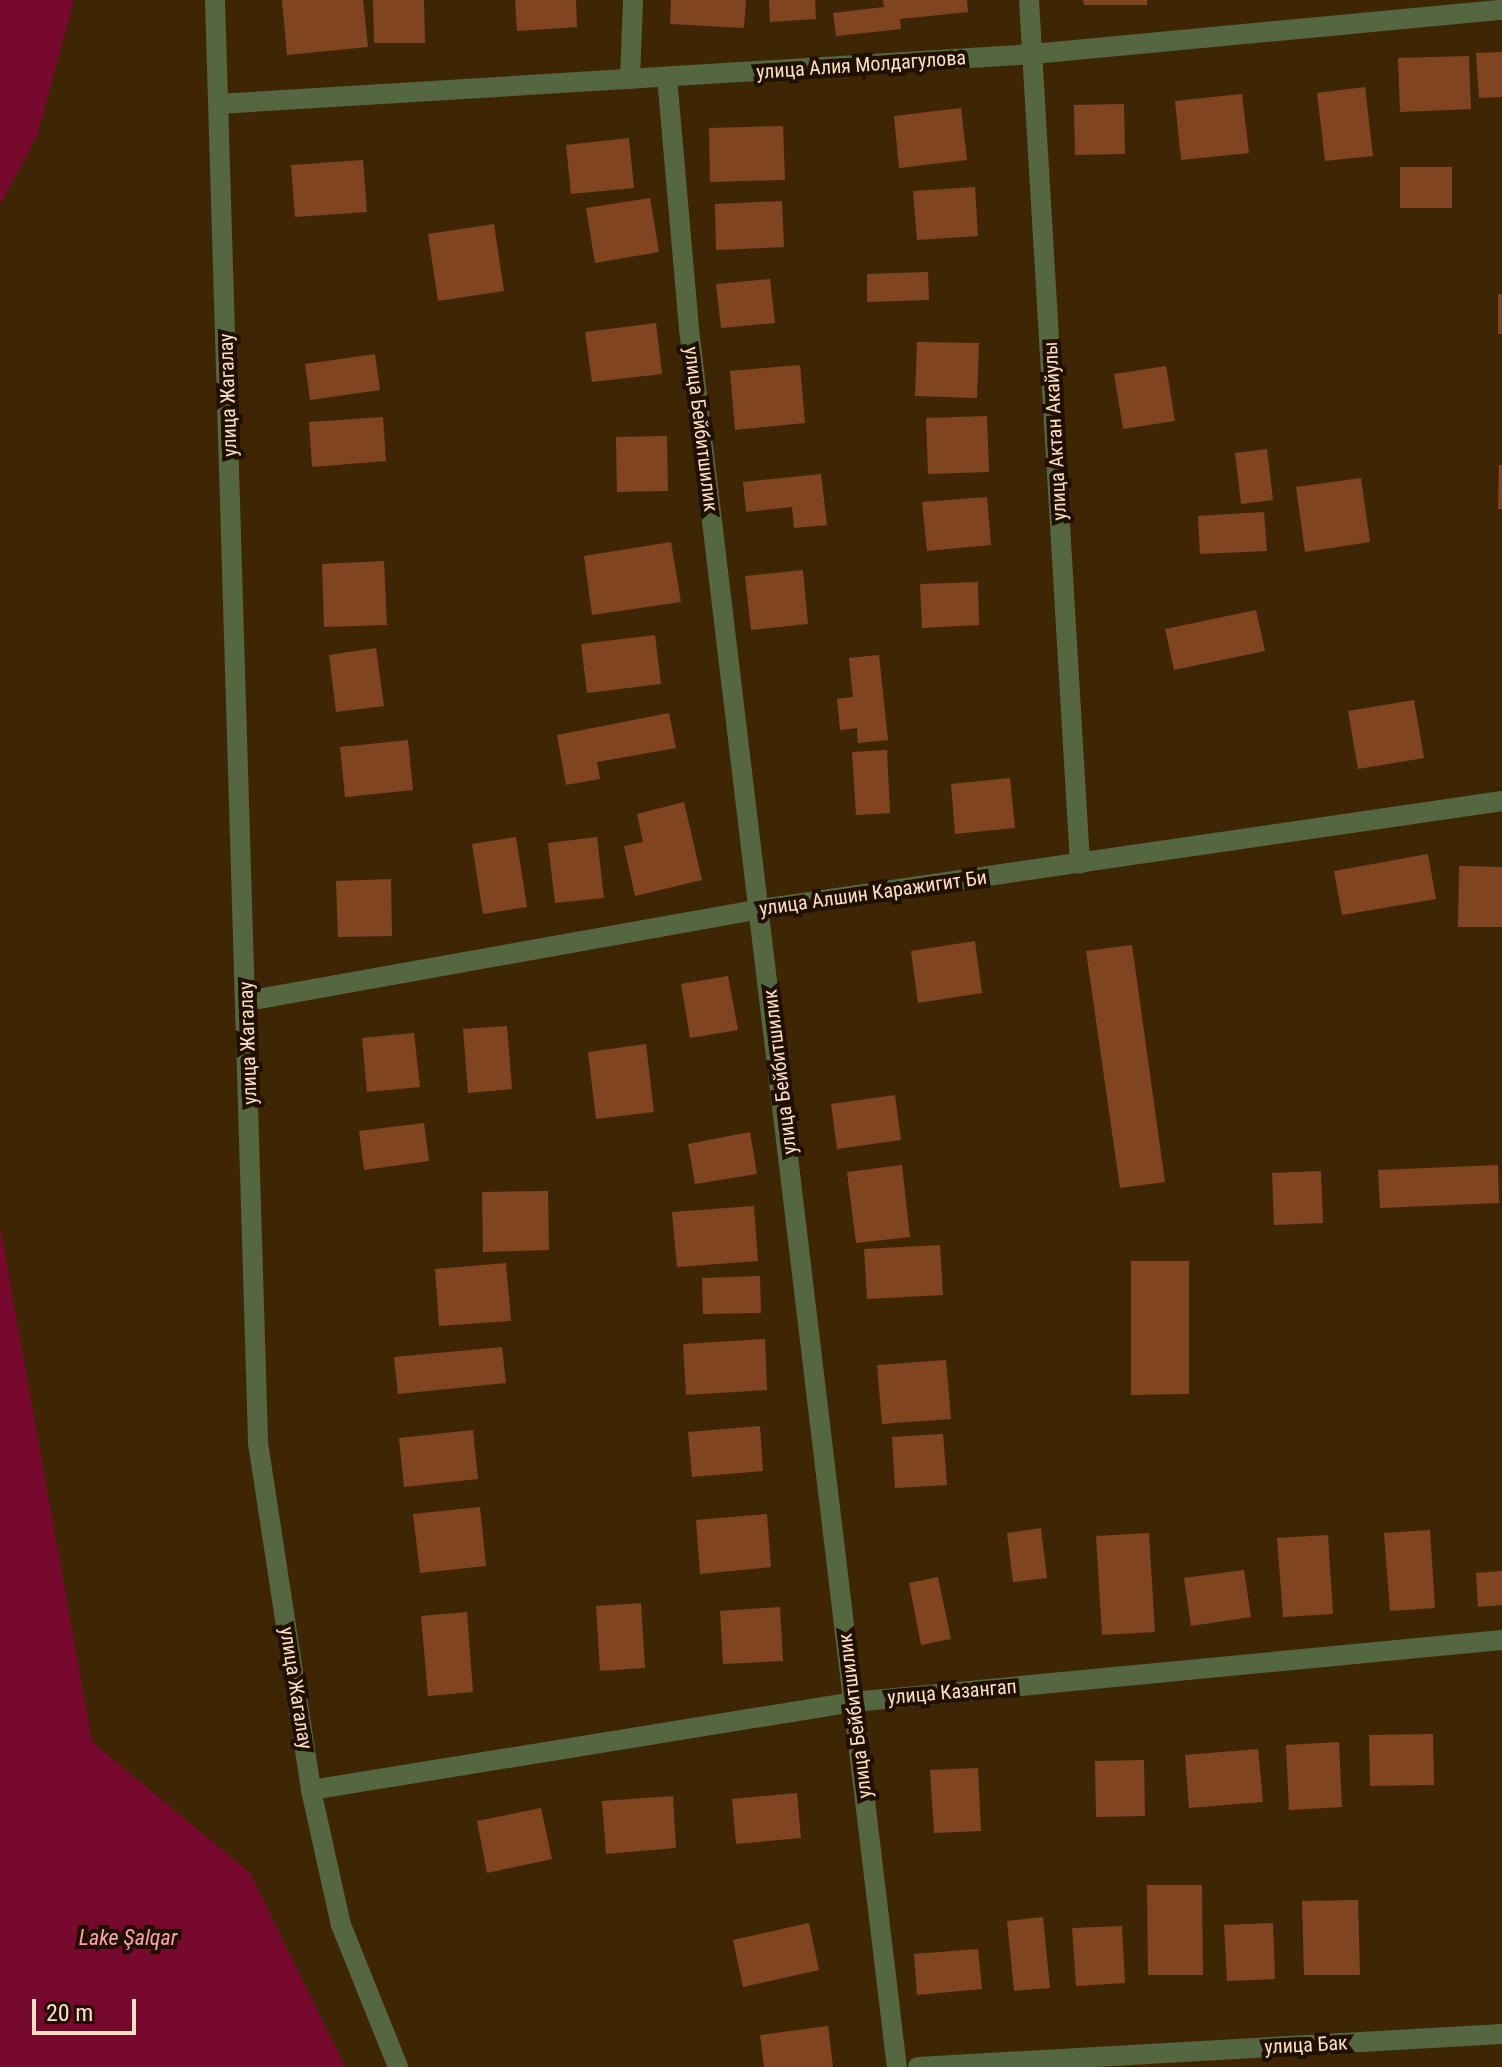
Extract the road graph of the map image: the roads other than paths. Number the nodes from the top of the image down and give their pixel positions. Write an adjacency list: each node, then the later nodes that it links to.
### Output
1 (215, 0): 8 (street, улица Жагалау)
2 (633, 0): 7 (street)
3 (1029, 0): 5 (street, улица Актан Акайулы)
4 (1502, 10): 5 (street, улица Алия Молдагулова)
5 (1033, 54): 6 (street, улица Алия Молдагулова); 10 (street, улица Актан Акайулы)
6 (667, 77): 7 (street, улица Алия Молдагулова); 11 (street, улица Бейбитшилик)
7 (630, 79): 8 (street, улица Алия Молдагулова)
8 (219, 104): 12 (street, улица Жагалау)
9 (1502, 801): 10 (street, улица Алшин Каражигит Би)
10 (1080, 863): 11 (street, улица Алшин Каражигит Би)
11 (761, 909): 12 (street, улица Алшин Каражигит Би); 14 (street, улица Бейбитшилик)
12 (247, 1001): 15 (street, улица Жагалау)
13 (1502, 1640): 14 (street, улица Казангап)
14 (853, 1702): 15 (street, улица Казангап); 18 (street, улица Бейбитшилик)
15 (311, 1790): 17 (street, улица Жагалау)
16 (1502, 2034): 19 (street, улица Бак)
17 (398, 2067)
18 (897, 2067)
19 (918, 2067)

